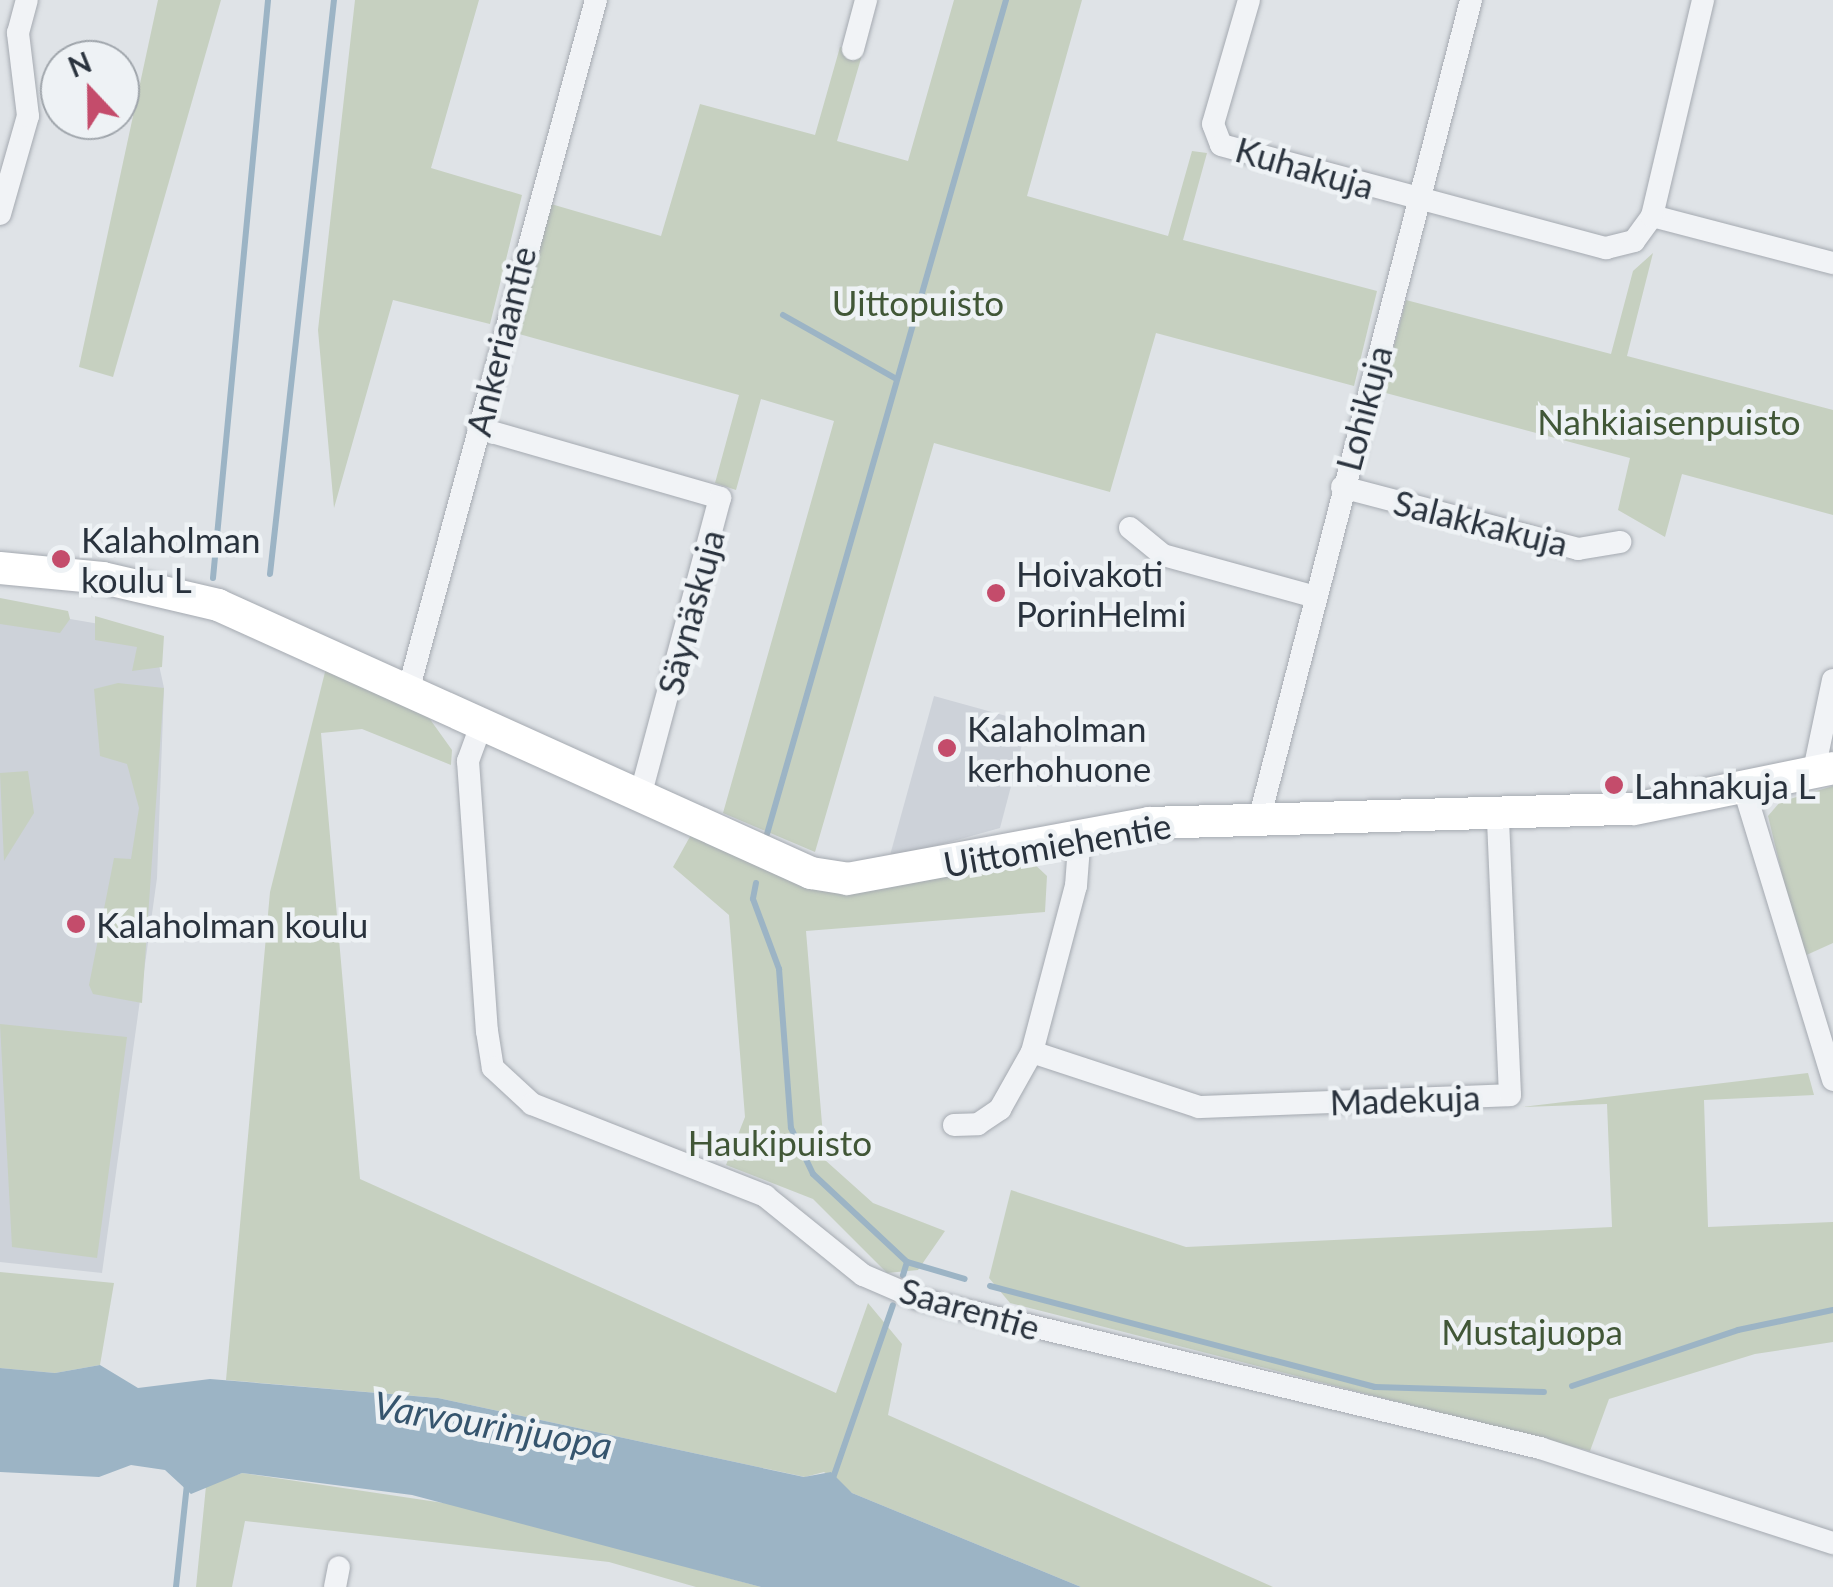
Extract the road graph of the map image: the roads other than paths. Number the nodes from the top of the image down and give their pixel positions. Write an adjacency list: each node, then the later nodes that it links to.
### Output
1 (28, 0): 9 (street)
2 (596, 0): 12 (street, Ankeriaantie)
3 (866, 0): 7 (street)
4 (1249, 0): 8 (street, Kuhakuja)
5 (1470, 0): 8 (street, Lohikuja)
6 (1703, 0): 10 (street)
7 (853, 50)
8 (1419, 199): 10 (street); 13 (street, Lohikuja)
9 (0, 214)
10 (1652, 216): 11 (street)
11 (1833, 263)
12 (478, 428): 19 (street, Ankeriaantie); 23 (street, Säynäskuja)
13 (1342, 487): 15 (street, Salakkakuja); 17 (street, Lohikuja)
14 (1130, 528): 17 (street)
15 (1620, 542)
16 (0, 568): 19 (street, Uittomiehentie)
17 (1312, 596): 24 (street, Lohikuja)
18 (1833, 680): 21 (street)
19 (410, 684): 20 (street, Uittomiehentie)
20 (483, 720): 23 (street, Uittomiehentie); 30 (street, Saarentie)
21 (1823, 772): 22 (street, Uittomiehentie)
22 (1745, 792): 25 (street, Uittomiehentie); 28 (street)
23 (640, 796): 26 (street, Uittomiehentie)
24 (1260, 816): 25 (street, Uittomiehentie); 26 (street, Uittomiehentie)
25 (1498, 818): 27 (street, Madekuja)
26 (1080, 833): 27 (street)
27 (1032, 1052): 29 (street)
28 (1833, 1080)
29 (954, 1125)
30 (1833, 1543)

